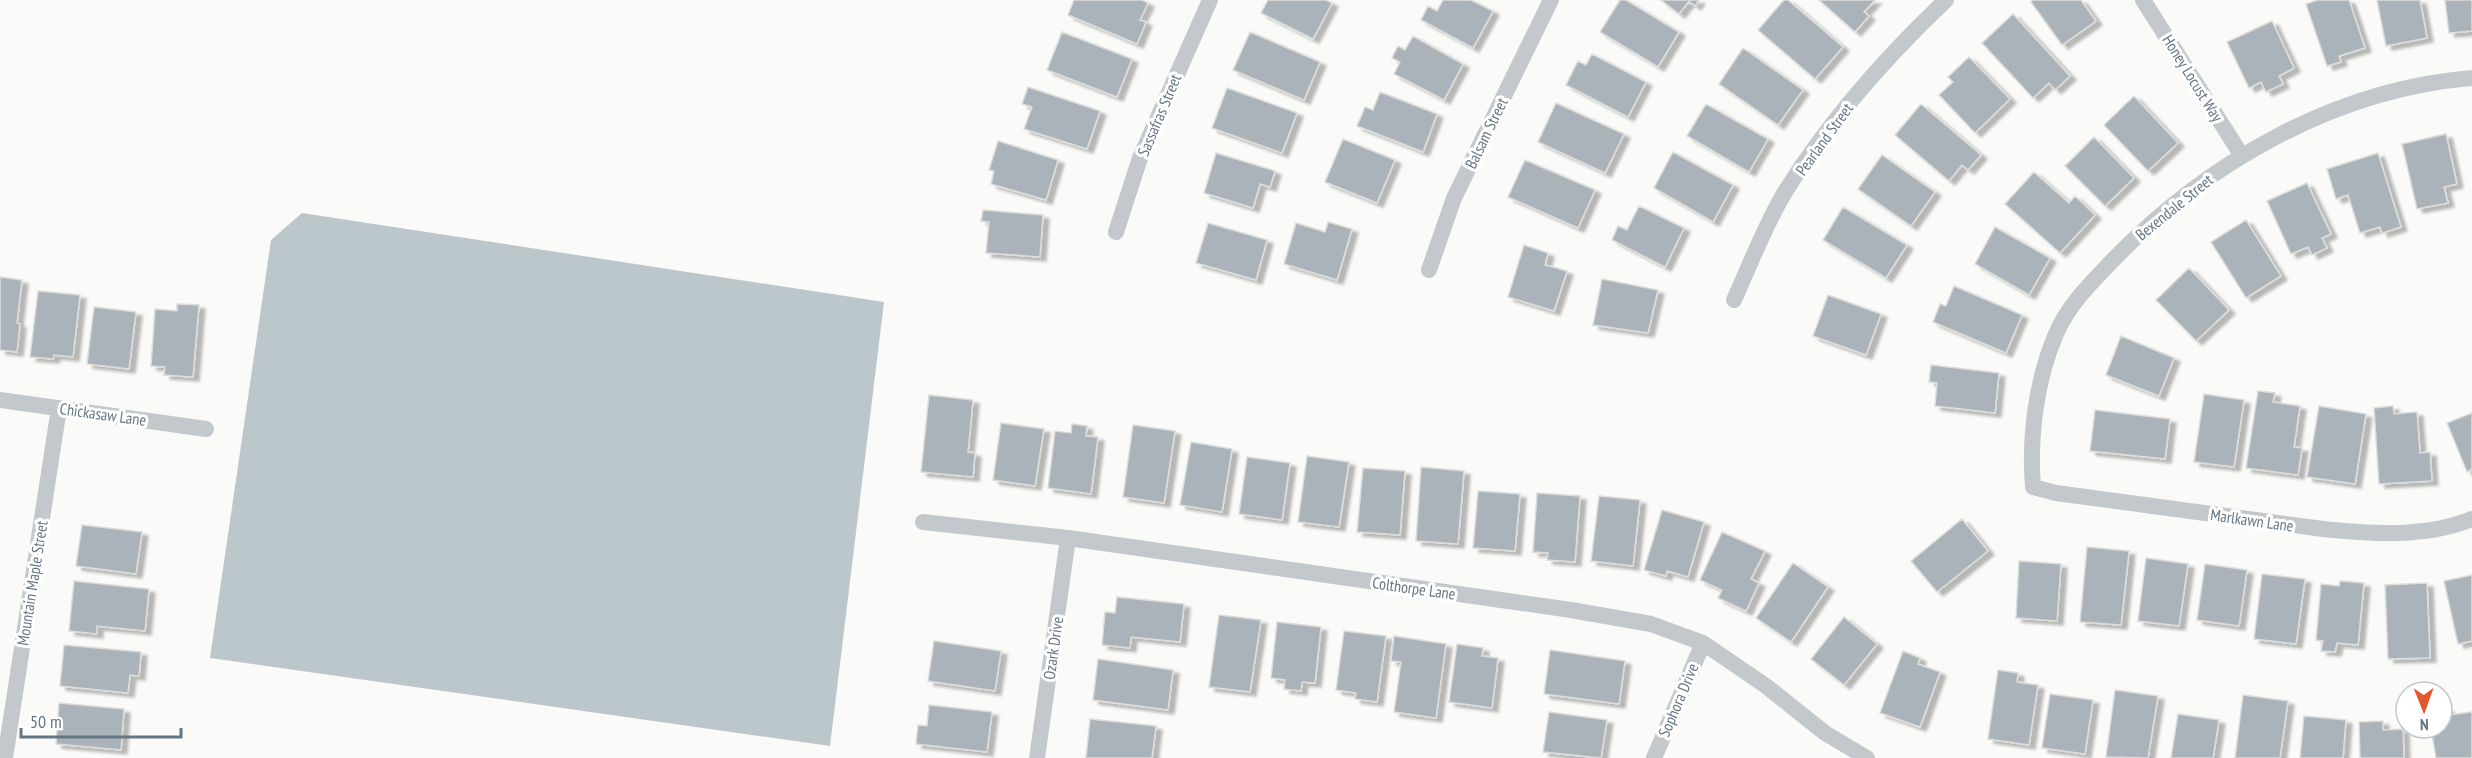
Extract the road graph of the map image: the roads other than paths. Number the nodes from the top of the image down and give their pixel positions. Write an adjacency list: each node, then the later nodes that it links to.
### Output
1 (1209, 0): 7 (street, Sassafras Street)
2 (1551, 0): 8 (street, Balsam Street)
3 (1946, 0): 9 (street, Pearland Street)
4 (2143, 0): 6 (street, Honey Locust Way)
5 (2472, 78): 6 (street, Bexendale Street)
6 (2242, 156): 13 (street, Bexendale Street)
7 (1116, 232)
8 (1429, 270)
9 (1734, 300)
10 (0, 400): 11 (street, Chickasaw Lane)
11 (59, 408): 12 (street, Chickasaw Lane); 18 (street, Mountain Maple Street)
12 (206, 429)
13 (2033, 487): 14 (street, Marlkawn Lane)
14 (2472, 519)
15 (923, 522): 16 (street, Colthorpe Lane)
16 (1068, 538): 17 (street, Colthorpe Lane); 19 (street, Ozark Drive)
17 (1703, 643): 20 (street, Sophora Drive); 21 (street, Colthorpe Lane)
18 (5, 758)
19 (1037, 758)
20 (1654, 758)
21 (1867, 758)

